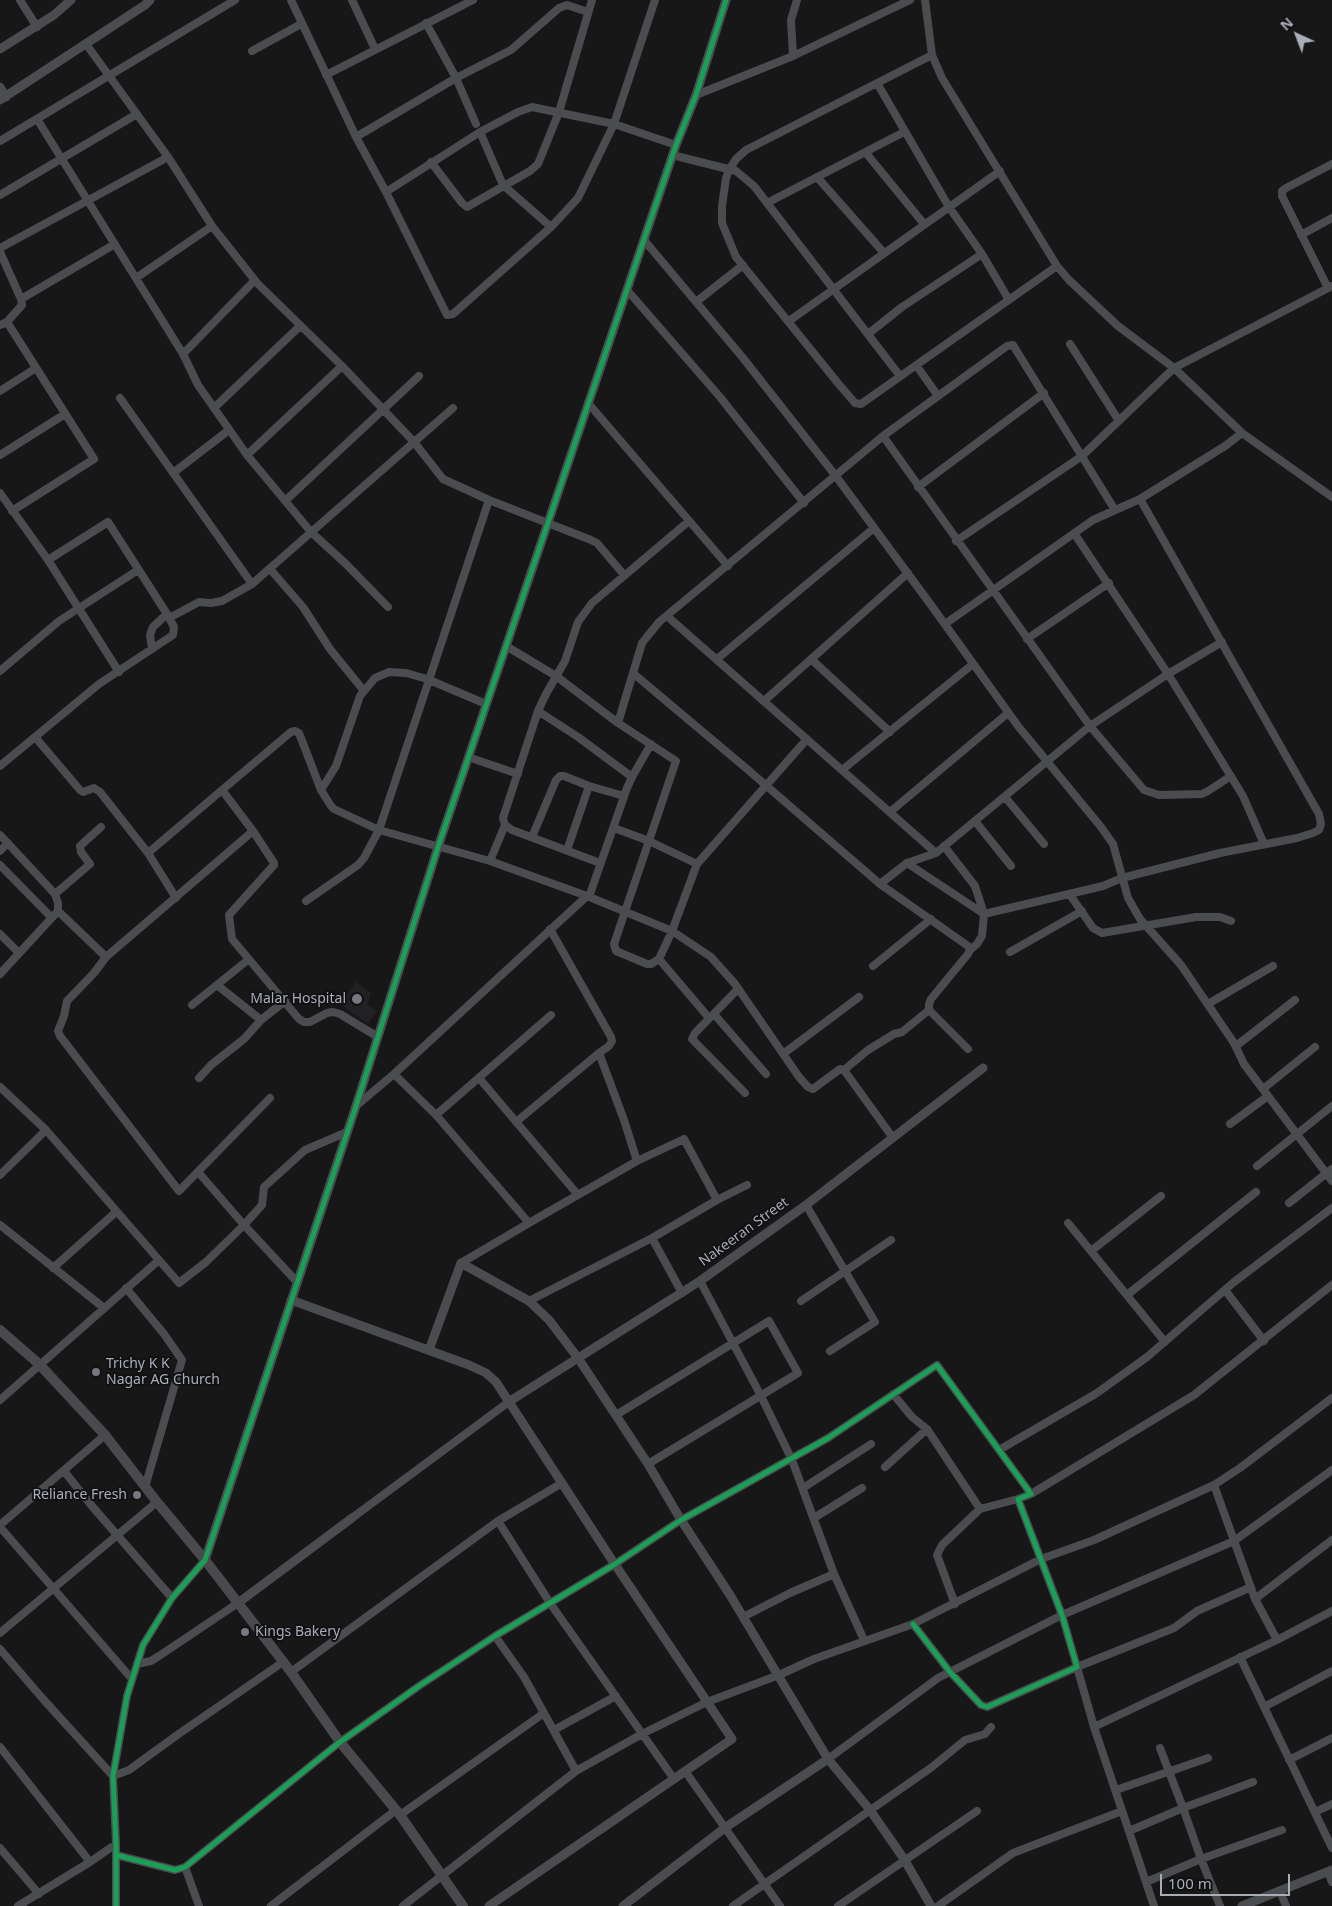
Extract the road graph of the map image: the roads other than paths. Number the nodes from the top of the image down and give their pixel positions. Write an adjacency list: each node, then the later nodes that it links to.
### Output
1 (20, 0): 17 (street)
2 (150, 0): 18 (street)
3 (236, 0): 24 (street)
4 (290, 0): 16 (street)
5 (352, 0): 20 (street)
6 (473, 0): 15 (street)
7 (592, 0): 14 (street)
8 (655, 0): 35 (street)
9 (726, 0): 29 (street)
10 (797, 0): 23 (street)
11 (910, 0): 23 (street)
12 (925, 0): 22 (street)
13 (68, 1): 17 (street)
14 (588, 12): 26 (street); 31 (street)
15 (426, 23): 20 (street); 26 (street)
16 (301, 24): 21 (street); 25 (street)
17 (37, 27): 19 (street)
18 (86, 44): 24 (street); 30 (street)
19 (0, 49)
20 (375, 49): 25 (street)
21 (252, 51)
22 (932, 55): 27 (street); 48 (street)
23 (793, 56): 29 (street)
24 (109, 75): 32 (street); 33 (street)
25 (326, 76): 38 (street)
26 (456, 78): 34 (street); 38 (street)
27 (877, 83): 37 (street); 47 (street)
28 (0, 87): 30 (street)
29 (696, 95): 40 (street)
30 (3, 99)
31 (559, 112): 35 (street); 36 (street); 50 (street)
32 (137, 114): 43 (street); 44 (street)
33 (37, 119): 39 (street); 44 (street)
34 (476, 124)
35 (614, 124): 40 (street); 59 (street)
36 (480, 132): 45 (street); 50 (street)
37 (904, 132): 41 (street); 55 (street)
38 (356, 137): 51 (street)
39 (0, 141)
40 (676, 145): 42 (street)
41 (866, 153): 49 (street); 57 (street)
42 (672, 155): 47 (street); 61 (street)
43 (168, 157): 53 (street); 58 (street)
44 (61, 160): 52 (street); 53 (street)
45 (431, 162): 50 (street); 51 (street)
46 (1332, 164): 60 (street)
47 (729, 170): 54 (street); 66 (street)
48 (1000, 171): 55 (street); 67 (street)
49 (818, 177): 54 (street); 64 (street)
50 (503, 185): 59 (street)
51 (386, 192): 59 (street)
52 (0, 195)
53 (88, 200): 62 (street); 63 (street)
54 (767, 204): 71 (street)
55 (949, 207): 57 (street); 65 (street)
56 (1332, 218): 60 (street)
57 (924, 224): 64 (street)
58 (212, 226): 68 (street); 69 (street)
59 (551, 227)
60 (1301, 235): 70 (street)
61 (644, 240): 72 (street); 75 (street)
62 (114, 244): 68 (street); 73 (street)
63 (0, 250): 73 (street)
64 (884, 253): 71 (street)
65 (982, 254): 74 (street); 79 (street)
66 (743, 265): 75 (street); 76 (street)
67 (1057, 266): 74 (street); 85 (street)
68 (136, 278): 81 (street)
69 (255, 280): 78 (street); 81 (street)
70 (1330, 287): 85 (street)
71 (834, 289): 76 (street); 79 (street)
72 (627, 290): 92 (street); 113 (street)
73 (21, 299): 77 (street)
74 (1009, 300): 82 (street)
75 (696, 302): 106 (street)
76 (789, 321): 87 (street)
77 (3, 324): 84 (street)
78 (300, 326): 83 (street); 93 (street)
79 (868, 334): 87 (street)
80 (1070, 344): 97 (street)
81 (183, 354): 93 (street)
82 (916, 365): 87 (street); 90 (street)
83 (342, 366): 95 (street); 102 (street)
84 (36, 368): 88 (street); 96 (street)
85 (1174, 368): 97 (street); 99 (street)
86 (419, 376): 95 (street)
87 (900, 376)
88 (0, 391)
89 (1044, 393): 90 (street); 104 (street); 107 (street)
90 (938, 396): 100 (street)
91 (120, 398): 105 (street)
92 (588, 403): 116 (street); 117 (street)
93 (214, 408): 98 (street)
94 (453, 408): 101 (street)
95 (382, 410): 101 (street); 112 (street)
96 (65, 414): 103 (street); 115 (street)
97 (1119, 421): 104 (street)
98 (230, 430): 102 (street); 105 (street)
99 (1242, 433): 109 (street); 110 (street)
100 (883, 436): 106 (street); 107 (street)
101 (414, 442): 111 (street); 119 (street)
102 (247, 454): 112 (street)
103 (0, 455)
104 (1082, 456): 114 (street); 121 (street)
105 (173, 473): 129 (street)
106 (835, 475): 113 (street); 118 (street)
107 (918, 487): 121 (street)
108 (0, 492): 115 (street)
109 (1332, 497)
110 (1140, 499): 114 (street); 137 (street)
111 (488, 500): 117 (street); 148 (street)
112 (285, 501): 119 (street)
113 (804, 503): 123 (street)
114 (1115, 510): 120 (street)
115 (12, 511): 122 (street)
116 (689, 521): 123 (street); 127 (street)
117 (547, 524): 127 (street); 138 (street)
118 (874, 528): 126 (street); 140 (street)
119 (311, 532): 124 (street); 131 (street)
120 (1074, 533): 128 (street); 130 (street)
121 (956, 541): 130 (street)
122 (48, 560): 125 (street); 132 (street)
123 (728, 566): 134 (street)
124 (270, 569): 129 (street); 149 (street)
125 (138, 570): 132 (street); 133 (street)
126 (908, 573): 135 (street); 141 (street)
127 (624, 575): 147 (street)
128 (1109, 583): 136 (street); 146 (street)
129 (252, 584): 133 (street)
130 (992, 590): 135 (street); 136 (street)
131 (388, 607)
132 (78, 609): 143 (street); 144 (street)
133 (168, 616): 139 (street); 139 (street)
134 (668, 616): 140 (street); 145 (street)
135 (945, 624): 142 (street)
136 (1027, 639): 155 (street)
137 (1222, 642): 146 (street); 185 (street)
138 (506, 646): 147 (street); 151 (street)
139 (152, 649): 144 (street)
140 (717, 659): 150 (street)
141 (811, 659): 150 (street); 156 (street)
142 (974, 664): 153 (street); 156 (street)
143 (0, 671)
144 (120, 672): 157 (street)
145 (634, 674): 154 (street); 167 (street)
146 (1168, 674): 155 (street); 165 (street)
147 (556, 676): 152 (street); 154 (street)
148 (428, 680): 149 (street); 151 (street); 178 (street)
149 (364, 691): 170 (street)
150 (764, 701): 158 (street)
151 (486, 704): 160 (street)
152 (538, 711): 164 (street); 166 (street)
153 (1008, 713): 161 (street); 173 (street)
154 (618, 723): 159 (street)
155 (1090, 726): 161 (street); 165 (street)
156 (890, 732): 163 (street)
157 (35, 737): 162 (street); 190 (street)
158 (807, 739): 163 (street); 167 (street)
159 (651, 744): 166 (street); 182 (street)
160 (468, 757): 164 (street); 187 (street)
161 (1046, 762): 172 (street); 198 (street)
162 (0, 766)
163 (842, 770): 173 (street)
164 (518, 774): 175 (street)
165 (1231, 776): 185 (street)
166 (632, 777): 171 (street)
167 (766, 785): 195 (street); 199 (street)
168 (589, 786): 171 (street); 181 (street); 188 (street)
169 (222, 790): 170 (street); 179 (street); 190 (street)
170 (321, 790): 178 (street)
171 (624, 796): 177 (street)
172 (1005, 796): 174 (street); 184 (street)
173 (890, 812): 191 (street)
174 (975, 821): 186 (street); 197 (street)
175 (505, 825): 181 (street); 192 (street)
176 (101, 827): 200 (street)
177 (614, 828): 182 (street); 193 (street)
178 (379, 830): 187 (street); 204 (street)
179 (253, 831): 203 (street); 220 (street)
180 (0, 835): 183 (street)
181 (532, 836): 188 (street)
182 (649, 841): 195 (street); 206 (street)
183 (8, 843): 189 (street); 200 (street)
184 (1044, 844)
185 (1264, 844): 198 (street)
186 (944, 846): 191 (street); 208 (street)
187 (438, 847): 192 (street); 236 (street)
188 (567, 850): 193 (street)
189 (0, 851)
190 (148, 853): 203 (street)
191 (936, 853): 194 (street)
192 (490, 861): 202 (street)
193 (600, 863): 202 (street)
194 (907, 863): 199 (street); 208 (street)
195 (697, 864): 214 (street)
196 (0, 865): 209 (street)
197 (1011, 866)
198 (1122, 878): 201 (street); 212 (street)
199 (880, 884): 210 (street)
200 (55, 894): 205 (street)
201 (1070, 894): 207 (street); 208 (street)
202 (588, 896): 206 (street); 213 (street)
203 (176, 898): 219 (street)
204 (306, 902)
205 (58, 911): 209 (street); 219 (street)
206 (626, 912): 214 (street); 221 (street)
207 (1082, 912): 212 (street); 217 (street)
208 (984, 914): 216 (street)
209 (51, 917): 218 (street)
210 (931, 919): 216 (street); 222 (street)
211 (1231, 921): 212 (street)
212 (1146, 925): 230 (street)
213 (550, 929): 240 (street); 244 (street)
214 (672, 931): 221 (street); 226 (street)
215 (0, 934): 218 (street)
216 (970, 950): 232 (street)
217 (1010, 952)
218 (19, 953): 224 (street)
219 (106, 957): 264 (street)
220 (250, 959): 225 (street); 229 (street)
221 (659, 959): 234 (street)
222 (873, 966)
223 (1273, 966): 230 (street)
224 (0, 974)
225 (217, 985): 231 (street); 235 (street)
226 (738, 989): 234 (street); 241 (street)
227 (859, 997): 241 (street)
228 (1295, 1000): 237 (street)
229 (285, 1001): 235 (street); 236 (street)
230 (1208, 1004): 237 (street)
231 (192, 1005)
232 (930, 1010): 239 (street); 243 (street)
233 (550, 1015): 247 (street)
234 (711, 1016): 245 (street); 250 (street)
235 (261, 1020): 246 (street)
236 (378, 1037): 252 (street)
237 (1236, 1046): 249 (street)
238 (1315, 1047): 249 (street)
239 (968, 1049)
240 (598, 1053): 255 (street); 261 (street)
241 (783, 1054): 243 (street)
242 (983, 1068): 260 (street, Nakeeran Street)
243 (844, 1070): 260 (street)
244 (394, 1074): 252 (street); 254 (street)
245 (766, 1074)
246 (199, 1078)
247 (479, 1078): 254 (street); 255 (street)
248 (1, 1089): 257 (street)
249 (1265, 1092): 256 (street); 259 (street)
250 (745, 1093)
251 (270, 1098): 264 (street)
252 (356, 1106): 258 (street)
253 (1332, 1106): 259 (street)
254 (436, 1115): 276 (street)
255 (516, 1122): 269 (street)
256 (1230, 1124)
257 (46, 1130): 265 (street); 275 (street)
258 (347, 1132): 279 (street); 288 (street)
259 (1297, 1134): 262 (street); 263 (street)
260 (893, 1138): 273 (street, Nakeeran Street)
261 (637, 1161): 269 (street); 271 (street)
262 (1257, 1166)
263 (1329, 1172): 266 (street); 272 (street)
264 (198, 1173): 279 (street)
265 (0, 1175)
266 (1332, 1181)
267 (747, 1185): 271 (street)
268 (1256, 1192): 293 (street)
269 (578, 1195): 276 (street)
270 (1161, 1196): 282 (street)
271 (717, 1200): 280 (street)
272 (1289, 1203)
273 (806, 1205): 286 (street); 287 (street, Nakeeran Street)
274 (1332, 1208): 291 (street)
275 (116, 1212): 283 (street); 285 (street)
276 (529, 1223): 284 (street)
277 (1068, 1223): 282 (street)
278 (0, 1225): 285 (street)
279 (244, 1225): 283 (street); 288 (street)
280 (652, 1238): 292 (street); 295 (street)
281 (891, 1240): 286 (street)
282 (1091, 1251): 293 (street)
283 (159, 1260): 290 (street)
284 (460, 1263): 295 (street); 302 (street)
285 (53, 1268): 297 (street)
286 (846, 1271): 296 (street); 303 (street)
287 (700, 1281): 292 (street, Nakeeran Street); 301 (street)
288 (297, 1282): 294 (street)
289 (1332, 1285): 299 (street)
290 (126, 1288): 297 (street); 323 (street)
291 (1225, 1290): 299 (street); 300 (street)
292 (682, 1293): 304 (street, Nakeeran Street)
293 (1127, 1295): 300 (street)
294 (291, 1300): 302 (street); 338 (street)
295 (529, 1301): 304 (street)
296 (801, 1301)
297 (104, 1308): 305 (street)
298 (0, 1330): 305 (main road)
299 (1264, 1341): 326 (street)
300 (1165, 1342): 315 (street)
301 (733, 1343): 307 (street); 307 (street); 311 (street)
302 (429, 1350): 310 (street)
303 (830, 1351)
304 (578, 1358): 310 (street, Nakeeran Street); 311 (street)
305 (39, 1364): 309 (street); 313 (main road)
306 (893, 1394): 312 (street); 315 (street); 316 (street)
307 (761, 1396): 316 (street); 317 (street)
308 (1332, 1398): 322 (street)
309 (0, 1400)
310 (510, 1401): 321 (street); 330 (street)
311 (616, 1414): 317 (street)
312 (927, 1429): 318 (street); 329 (street)
313 (105, 1435): 320 (street); 323 (main road)
314 (871, 1444): 324 (street)
315 (999, 1450): 326 (street)
316 (792, 1460): 324 (street); 332 (street)
317 (648, 1464): 332 (street)
318 (886, 1467)
319 (1332, 1470): 337 (street)
320 (64, 1471): 334 (street); 335 (street)
321 (562, 1482): 333 (street); 340 (street)
322 (1214, 1485): 337 (street); 339 (street)
323 (145, 1487): 328 (main road)
324 (803, 1488): 331 (street)
325 (862, 1488): 331 (street)
326 (1031, 1494): 327 (street)
327 (1018, 1499): 329 (street); 339 (street)
328 (157, 1502): 335 (street); 338 (main road)
329 (980, 1509): 348 (street)
330 (352, 1518): 346 (street)
331 (814, 1518): 341 (street)
332 (681, 1520): 340 (street); 351 (street)
333 (498, 1521): 347 (street); 363 (street)
334 (0, 1526): 343 (street)
335 (117, 1535): 343 (street); 344 (street)
336 (1332, 1540): 345 (street)
337 (1234, 1541): 342 (street); 350 (street)
338 (205, 1560): 344 (street); 346 (main road)
339 (1041, 1560): 348 (street); 350 (street)
340 (615, 1564): 347 (street); 368 (street)
341 (834, 1574): 351 (street); 355 (street)
342 (1251, 1587): 345 (street); 361 (street)
343 (53, 1589): 353 (street); 366 (street)
344 (172, 1598): 360 (street)
345 (1255, 1599): 356 (street)
346 (238, 1603): 359 (main road); 360 (street)
347 (550, 1603): 354 (street); 367 (street)
348 (954, 1604): 352 (street)
349 (1332, 1611): 356 (street)
350 (1062, 1615): 361 (street); 364 (street)
351 (744, 1617): 365 (street)
352 (913, 1624): 355 (street); 364 (street)
353 (0, 1633)
354 (495, 1636): 370 (street); 376 (street)
355 (864, 1640): 365 (street)
356 (1277, 1640): 358 (street)
357 (0, 1648): 385 (street)
358 (1240, 1657): 369 (street); 372 (street)
359 (284, 1662): 363 (main road); 385 (street)
360 (137, 1664): 366 (street)
361 (1077, 1667): 364 (street); 372 (street)
362 (1332, 1671): 369 (street)
363 (291, 1672): 376 (main road)
364 (950, 1672): 380 (street)
365 (779, 1675): 368 (street); 380 (street)
366 (132, 1679): 385 (street)
367 (616, 1696): 373 (street); 374 (street)
368 (706, 1702): 374 (street); 383 (street)
369 (1264, 1707): 381 (street)
370 (544, 1713): 373 (street); 394 (street)
371 (991, 1727): 391 (street)
372 (1094, 1727): 388 (street)
373 (554, 1730): 382 (street)
374 (642, 1734): 382 (street); 386 (street)
375 (1332, 1738): 381 (street)
376 (340, 1742): 394 (main road); 406 (street)
377 (0, 1747): 405 (street)
378 (1160, 1748): 384 (street)
379 (1208, 1758): 384 (street)
380 (828, 1759): 391 (street); 396 (street)
381 (1289, 1760): 395 (street)
382 (576, 1771): 408 (street)
383 (685, 1771): 386 (street); 396 (street)
384 (1170, 1772): 388 (street); 390 (street)
385 (113, 1776): 399 (street)
386 (674, 1779): 421 (street)
387 (1253, 1782): 390 (street)
388 (1116, 1790): 393 (street)
389 (1332, 1804): 395 (street)
390 (1183, 1808): 398 (street); 404 (street)
391 (870, 1810): 403 (street); 411 (street)
392 (977, 1811): 403 (street)
393 (1122, 1811): 398 (street); 427 (street)
394 (398, 1812): 408 (main road); 418 (street)
395 (1315, 1812): 401 (street)
396 (726, 1827): 411 (street); 422 (street)
397 (1282, 1830): 404 (street)
398 (1129, 1831): 409 (street)
399 (116, 1844): 402 (street); 405 (street)
400 (0, 1848): 413 (street)
401 (1332, 1848)
402 (116, 1854): 406 (street); 416 (street)
403 (904, 1859): 425 (street); 426 (street)
404 (1201, 1859): 409 (street); 429 (street)
405 (90, 1862): 413 (street)
406 (185, 1867): 417 (street)
407 (1330, 1871): 410 (street); 412 (street)
408 (442, 1876): 419 (street); 420 (main road)
409 (1146, 1882): 428 (street)
410 (1332, 1882)
411 (765, 1885): 423 (street); 424 (street)
412 (1280, 1891): 430 (street); 431 (street)
413 (39, 1894): 414 (street)
414 (29, 1903): 415 (street)
415 (18, 1906)
416 (116, 1906)
417 (199, 1906)
418 (271, 1906)
419 (403, 1906)
420 (463, 1906)
421 (489, 1906)
422 (623, 1906)
423 (733, 1906)
424 (780, 1906)
425 (838, 1906)
426 (931, 1906)
427 (938, 1906)
428 (1154, 1906)
429 (1220, 1906)
430 (1242, 1906)
431 (1286, 1906)

